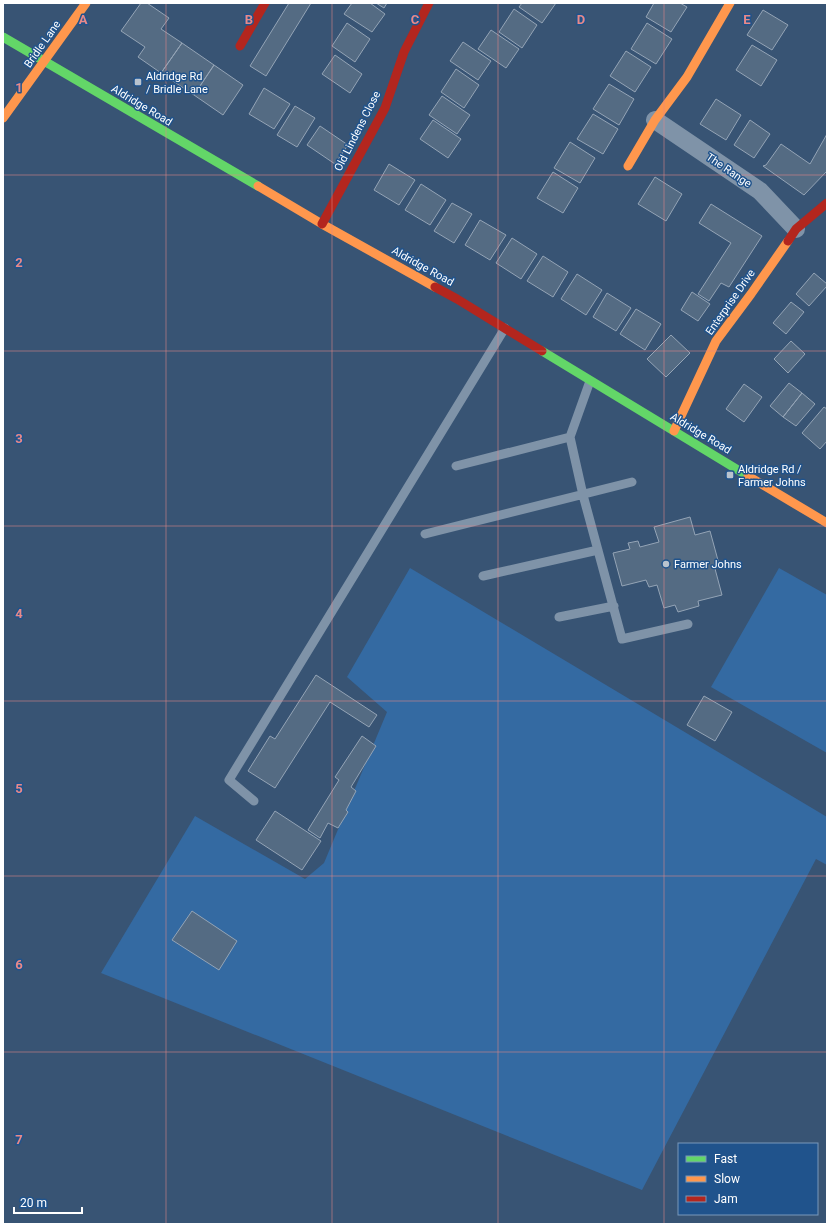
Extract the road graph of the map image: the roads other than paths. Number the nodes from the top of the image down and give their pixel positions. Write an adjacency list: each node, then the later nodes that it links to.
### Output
1 (86, 3): 7 (street, Bridle Lane)
2 (265, 3): 6 (street)
3 (429, 3): 12 (street, Old Lindens Close)
4 (730, 3): 9 (street)
5 (3, 37): 7 (street, Aldridge Road)
6 (240, 46)
7 (45, 62): 8 (street, Bridle Lane); 12 (street, Aldridge Road)
8 (3, 118)
9 (655, 120): 10 (street); 13 (street, The Range)
10 (628, 166)
11 (827, 203): 13 (street, Enterprise Drive)
12 (322, 224): 14 (street, Aldridge Road)
13 (796, 229): 16 (street, Enterprise Drive)
14 (505, 328): 15 (street, Aldridge Road); 28 (lane)
15 (590, 381): 16 (street, Aldridge Road); 17 (lane)
16 (674, 431): 21 (street, Aldridge Road)
17 (570, 437): 18 (lane); 20 (lane)
18 (456, 466)
19 (632, 482): 20 (lane)
20 (583, 495): 22 (lane); 23 (lane)
21 (827, 523)
22 (426, 534)
23 (598, 550): 24 (lane); 25 (lane)
24 (483, 576)
25 (614, 606): 26 (lane); 27 (lane)
26 (559, 617)
27 (688, 624)
28 (254, 801)

